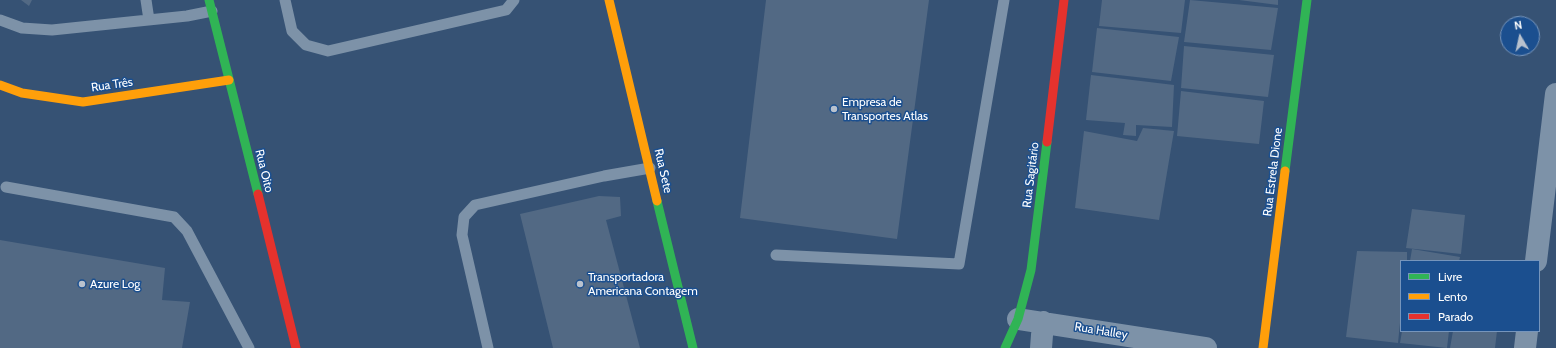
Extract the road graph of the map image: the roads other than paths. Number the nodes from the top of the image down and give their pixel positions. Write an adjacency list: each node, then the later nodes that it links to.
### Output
1 (146, 0): 10 (lane)
2 (285, 0): 3 (lane)
3 (514, 0)
4 (609, 0): 14 (street, Rua Sete)
5 (1004, 0): 16 (lane)
6 (1064, 0): 18 (street, Rua Sagitário)
7 (1307, 0): 28 (street, Rua Estrela Dione)
8 (210, 5): 10 (lane); 11 (street, Rua Oito)
9 (0, 20): 10 (lane)
10 (149, 20)
11 (229, 80): 12 (street, Rua Três); 22 (street, Rua Oito)
12 (0, 85)
13 (1556, 94): 17 (street)
14 (650, 168): 23 (lane); 24 (street, Rua Sete)
15 (6, 187): 21 (lane)
16 (776, 255)
17 (1536, 260)
18 (1018, 319): 19 (street, Rua Halley); 25 (street, Rua Sagitário)
19 (1043, 322): 26 (street); 27 (street, Rua Halley)
20 (1527, 332): 29 (street)
21 (249, 348)
22 (296, 348)
23 (488, 348)
24 (693, 348)
25 (1005, 348)
26 (1041, 348)
27 (1206, 348)
28 (1263, 348)
29 (1525, 348)

